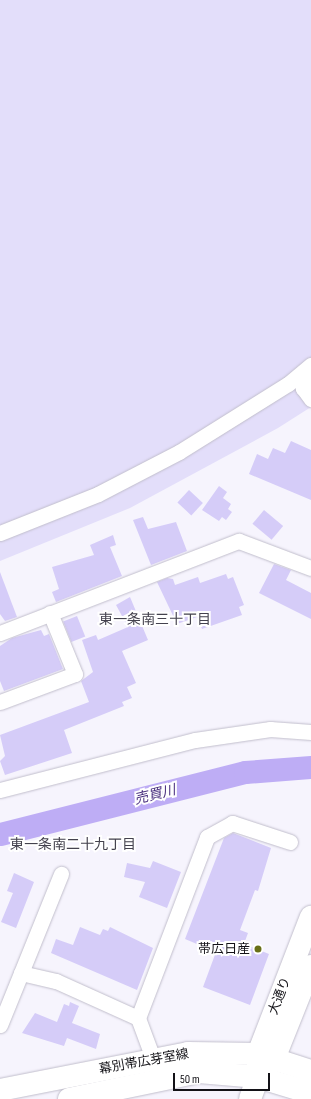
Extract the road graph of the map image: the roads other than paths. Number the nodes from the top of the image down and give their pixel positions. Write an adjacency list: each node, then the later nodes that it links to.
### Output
1 (311, 365): 4 (street)
2 (311, 381): 3 (street)
3 (311, 399)
4 (0, 533)
5 (311, 568): 6 (street)
6 (50, 614): 7 (street); 8 (street)
7 (0, 632)
8 (0, 702)
9 (311, 732): 10 (street)
10 (0, 790)
11 (290, 842): 16 (street)
12 (61, 874): 15 (street)
13 (311, 917): 18 (main road, 大通り)
14 (311, 966): 18 (main road, 大通り)
15 (21, 973): 16 (street); 17 (street)
16 (138, 1018): 19 (street)
17 (0, 1025)
18 (266, 1056): 19 (main road, 幕別帯広芽室線); 20 (main road, 幕別帯広芽室線); 21 (main road, 大通り)
19 (157, 1068): 21 (main road, 幕別帯広芽室線); 22 (main road, 幕別帯広芽室線); 24 (main road, 幕別帯広芽室線)
20 (311, 1071)
21 (258, 1077): 23 (main road, 幕別帯広芽室線); 26 (main road, 大通り)
22 (0, 1090)
23 (311, 1093)
24 (100, 1096): 25 (main road, 幕別帯広芽室線)
25 (69, 1099)
26 (250, 1099)

